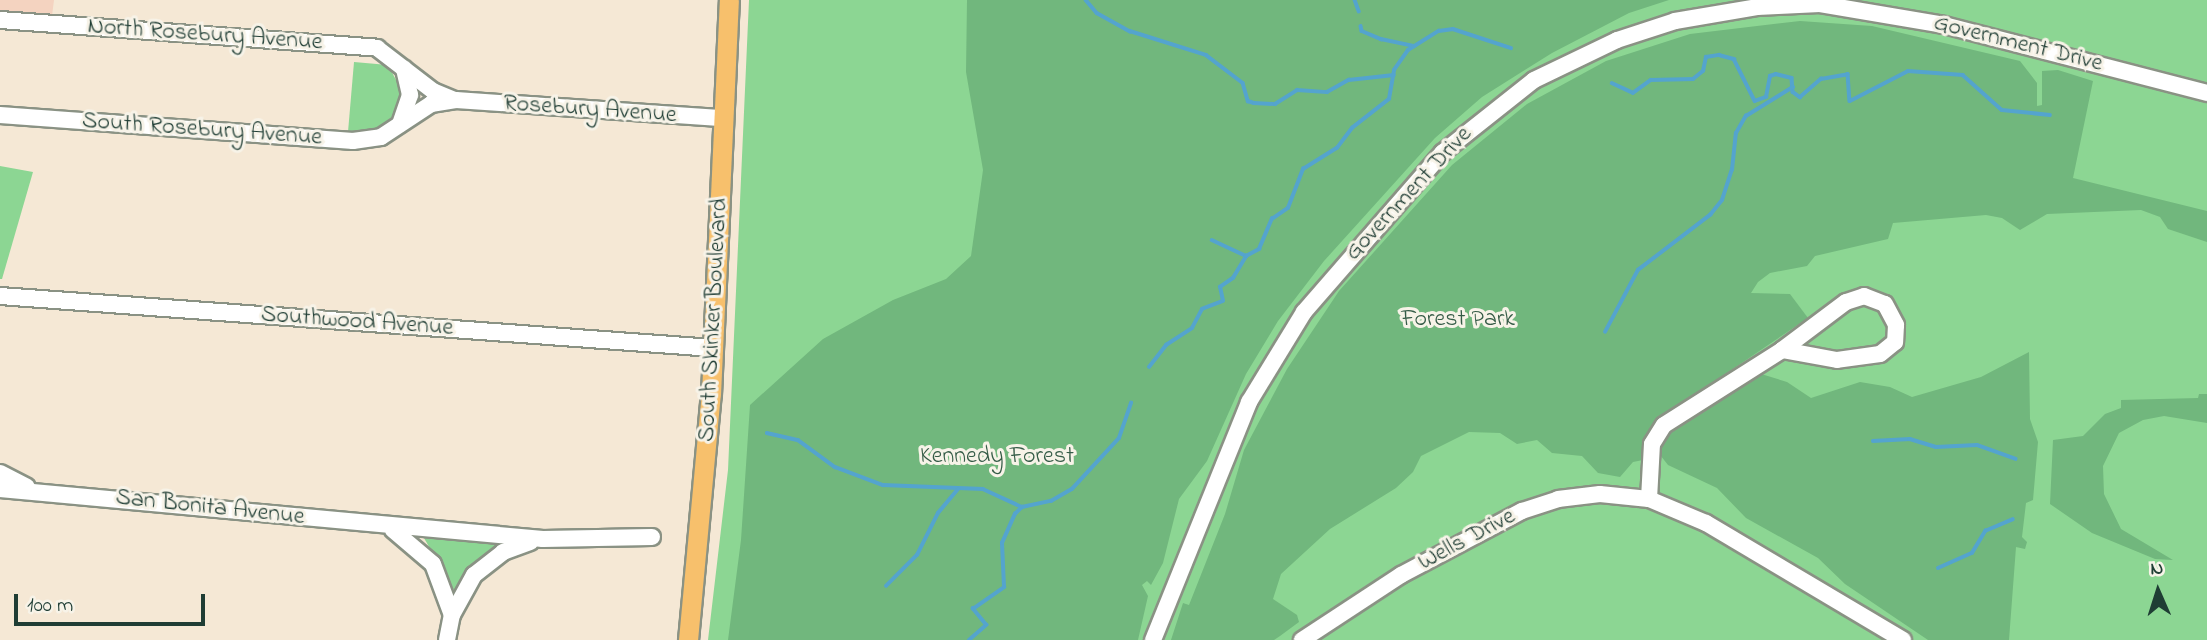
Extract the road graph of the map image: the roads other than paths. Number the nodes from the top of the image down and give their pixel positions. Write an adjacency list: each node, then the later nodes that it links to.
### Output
1 (729, 0): 7 (main road, South Skinker Boulevard)
2 (0, 20): 3 (street, North Rosebury Avenue)
3 (403, 67): 5 (street, North Rosebury Avenue); 8 (street)
4 (2207, 93): 19 (street, Government Drive)
5 (456, 100): 7 (street, Rosebury Avenue); 8 (street, South Rosebury Avenue)
6 (0, 115): 8 (street, South Rosebury Avenue)
7 (723, 118): 10 (main road, South Skinker Boulevard)
8 (400, 124)
9 (0, 296): 10 (street, Southwood Avenue)
10 (713, 348): 22 (main road, South Skinker Boulevard)
11 (1782, 350): 11 (street); 15 (street)
12 (0, 473): 14 (street, San Bonita Avenue)
13 (0, 489): 14 (street, San Bonita Avenue)
14 (32, 489): 16 (street, San Bonita Avenue)
15 (1649, 499): 25 (street, Wells Drive); 26 (street, Wells Drive)
16 (387, 527): 18 (street, San Bonita Avenue); 20 (street, San Bonita Avenue)
17 (652, 537): 18 (street, San Bonita Avenue)
18 (543, 539): 20 (street)
19 (1168, 612): 23 (street, Government Drive); 24 (street, Government Drive)
20 (452, 615): 21 (street)
21 (447, 640)
22 (688, 640)
23 (1153, 640)
24 (1165, 640)
25 (1302, 640)
26 (1903, 640)

